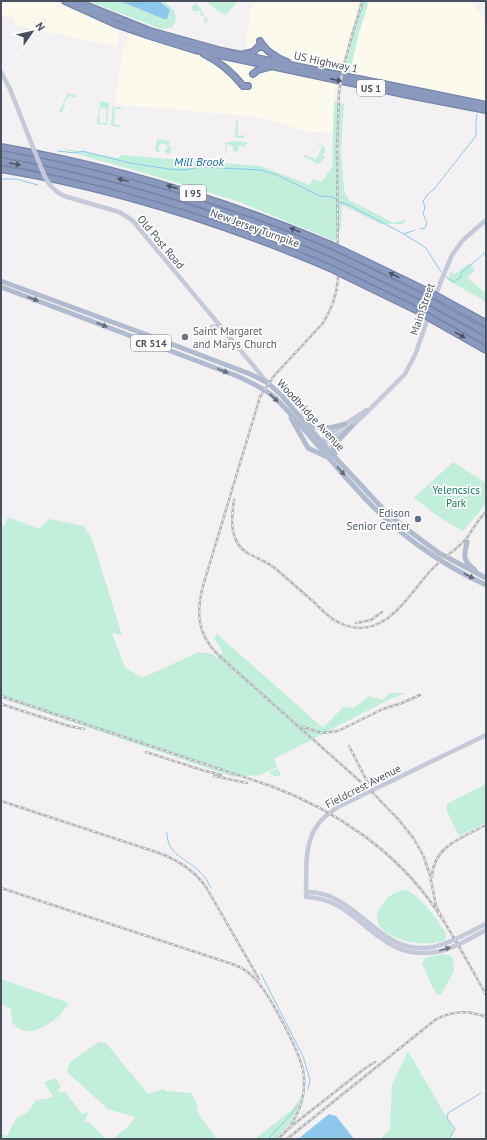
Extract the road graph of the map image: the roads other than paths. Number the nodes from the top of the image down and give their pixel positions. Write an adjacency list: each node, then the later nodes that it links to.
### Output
1 (65, 1): 5 (highway, US 1)
2 (75, 1): 6 (highway, US 1)
3 (260, 40): 4 (highway)
4 (266, 48): 6 (highway); 8 (highway)
5 (195, 50): 7 (highway, US 1); 11 (highway)
6 (240, 55): 8 (highway, US Highway 1 / US 1)
7 (272, 66): 10 (highway); 12 (highway, US 1, one-way to 12)
8 (307, 68): 12 (highway, US Highway 1 / US 1)
9 (1, 72): 22 (street, Old Post Road, bridge)
10 (253, 74)
11 (248, 86)
12 (485, 107)
13 (1, 147): 20 (highway, New Jersey Turnpike / I 95, one-way to 13, bridge)
14 (1, 154): 23 (highway, New Jersey Turnpike / I 95, one-way to 14, bridge)
15 (1, 161): 24 (highway, New Jersey Turnpike / I 95, one-way to 24, bridge)
16 (1, 169): 26 (highway, New Jersey Turnpike / I 95, one-way to 26, bridge)
17 (486, 220): 29 (street, Main Street)
18 (1, 281): 25 (main road, Woodbridge Avenue / CR 514)
19 (1, 287): 27 (main road, Woodbridge Avenue / CR 514, one-way to 27)
20 (486, 323)
21 (212, 327): 22 (street)
22 (223, 329): 28 (street, Old Post Road)
23 (486, 332)
24 (486, 341)
25 (187, 350): 27 (main road); 28 (main road, Woodbridge Avenue / CR 514)
26 (486, 350)
27 (192, 359): 30 (main road, Woodbridge Avenue / CR 514, one-way to 30)
28 (268, 383): 31 (main road, Woodbridge Avenue / CR 514)
29 (375, 404): 32 (street, Main Street); 33 (street, Main Street)
30 (284, 408): 34 (main road, Woodbridge Avenue / CR 514); 35 (main road)
31 (303, 419): 32 (main road); 34 (main road, Woodbridge Avenue / CR 514)
32 (346, 424): 34 (street, Main Street)
33 (352, 426): 34 (street, Main Street); 36 (main road)
34 (321, 445): 35 (main road); 36 (main road, Woodbridge Avenue / CR 514); 37 (main road, Woodbridge Avenue / CR 514)
35 (312, 451): 37 (main road)
36 (336, 457): 39 (main road, Woodbridge Avenue / CR 514)
37 (330, 459): 41 (main road, Woodbridge Avenue / CR 514, one-way to 41)
38 (467, 542): 39 (main road)
39 (480, 575): 40 (main road, Woodbridge Avenue / CR 514)
40 (486, 578)
41 (486, 585)
42 (486, 735): 43 (street, Fieldcrest Avenue)
43 (306, 894): 44 (street); 45 (street, one-way to 45)
44 (486, 924)
45 (486, 931)

